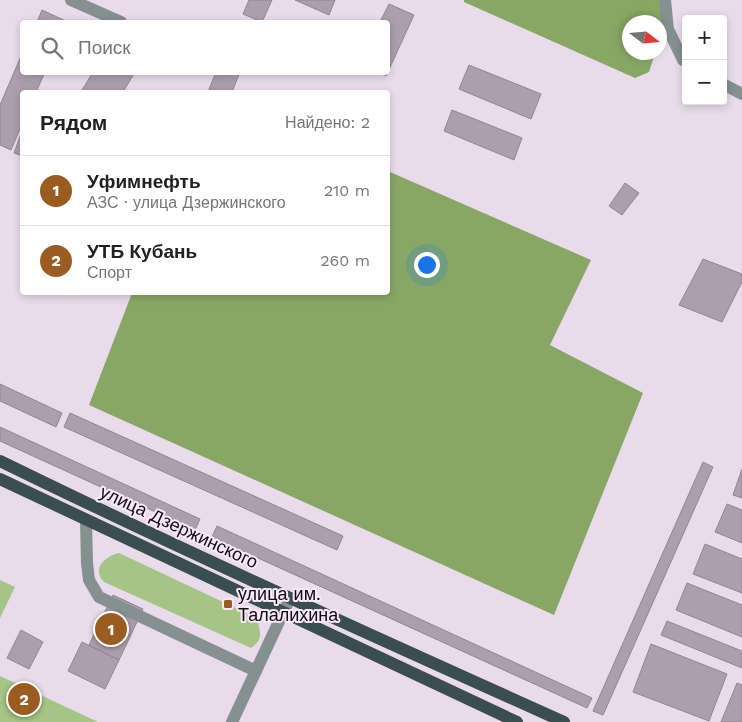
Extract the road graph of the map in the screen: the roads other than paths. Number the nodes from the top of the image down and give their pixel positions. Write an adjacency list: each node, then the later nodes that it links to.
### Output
1 (70, 0): 3 (street)
2 (665, 0): 4 (street)
3 (116, 20)
4 (683, 60)
5 (727, 86): 6 (street)
6 (742, 94)
7 (0, 461): 10 (main road, улица Дзержинского)
8 (0, 479): 9 (main road, улица Дзержинского)
9 (86, 520): 11 (main road, улица Дзержинского); 12 (street)
10 (290, 598): 11 (street); 15 (main road, улица Дзержинского)
11 (284, 612): 12 (street); 14 (main road, улица Дзержинского)
12 (256, 671): 13 (street)
13 (232, 722)
14 (517, 722)
15 (564, 722)

